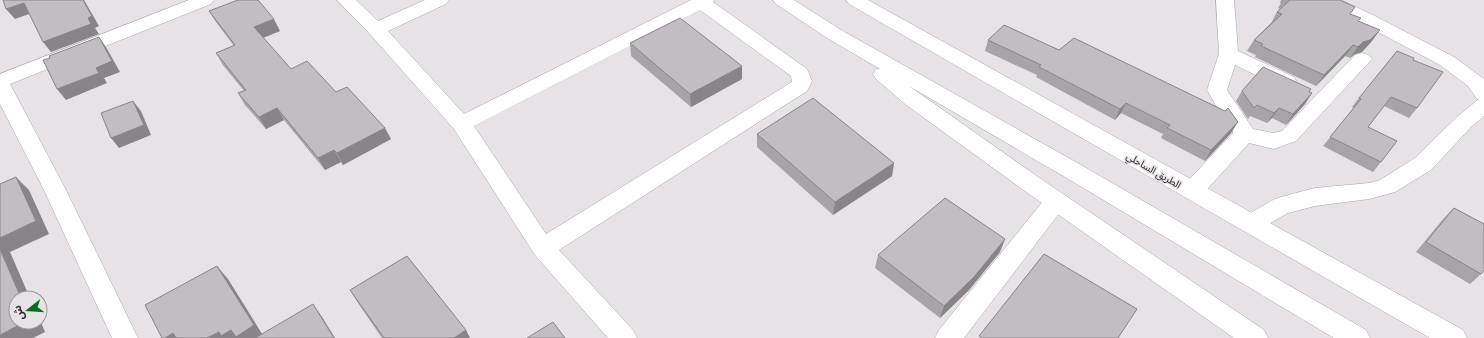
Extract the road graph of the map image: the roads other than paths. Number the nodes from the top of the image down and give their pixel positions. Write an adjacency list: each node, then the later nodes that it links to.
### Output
1 (205, 0): 13 (main road)
2 (346, 0): 9 (main road)
3 (440, 0): 9 (main road)
4 (782, 0): 10 (main road)
5 (855, 0): 19 (main road, الطريق الساحلي)
6 (1225, 0): 11 (main road)
7 (1327, 0): 15 (main road)
8 (703, 1): 17 (main road); 22 (main road)
9 (376, 29): 17 (main road)
10 (834, 34): 20 (main road); 27 (main road)
11 (1229, 54): 14 (main road); 18 (main road)
12 (1362, 58): 14 (main road)
13 (0, 82): 23 (main road)
14 (1311, 93): 18 (main road)
15 (1484, 94)
16 (1484, 105): 21 (main road)
17 (461, 124): 22 (main road)
18 (1244, 135): 19 (main road)
19 (1192, 192): 21 (main road, الطريق الساحلي)
20 (1056, 201): 25 (main road); 26 (main road)
21 (1250, 224): 28 (main road, الطريق الساحلي)
22 (543, 248): 24 (main road)
23 (125, 338)
24 (624, 338)
25 (948, 338)
26 (1256, 338)
27 (1357, 338)
28 (1454, 338)

